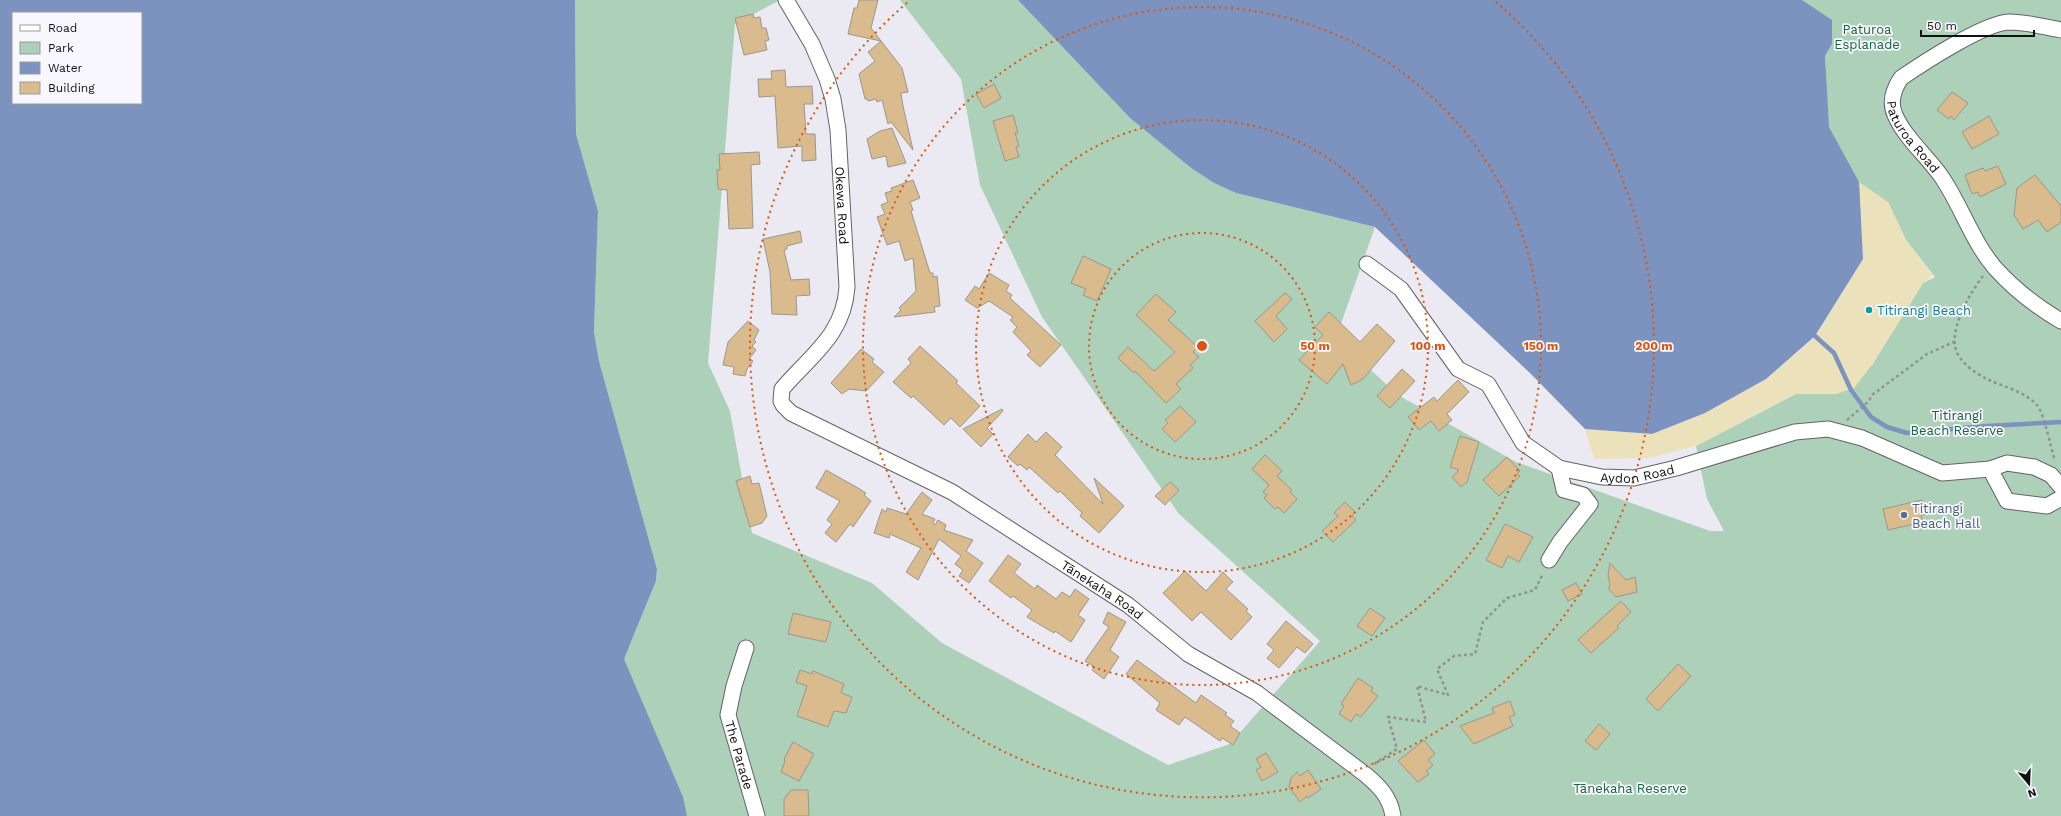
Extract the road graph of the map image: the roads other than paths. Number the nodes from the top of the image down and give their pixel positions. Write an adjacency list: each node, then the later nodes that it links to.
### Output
1 (786, 0): 5 (street, Okewa Road)
2 (2061, 30): 4 (street, Paturoa Road)
3 (1367, 264): 6 (street, Aydon Road)
4 (2061, 321)
5 (781, 401): 13 (street, Tānekaha Road)
6 (1559, 468): 7 (street, Aydon Road); 10 (street)
7 (1990, 469): 8 (street, Aydon Road); 9 (street)
8 (2061, 488)
9 (2061, 498)
10 (1549, 560)
11 (746, 648): 12 (street, The Parade)
12 (757, 816)
13 (1393, 816)

